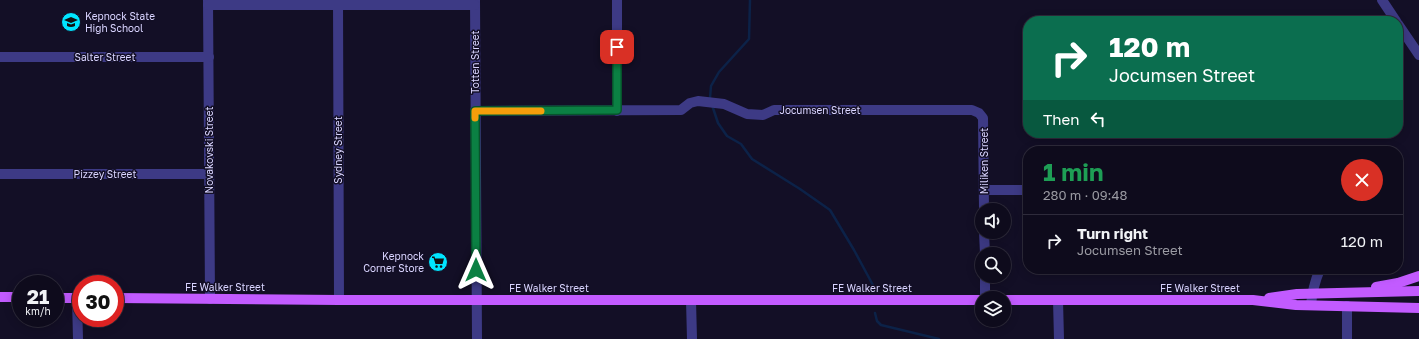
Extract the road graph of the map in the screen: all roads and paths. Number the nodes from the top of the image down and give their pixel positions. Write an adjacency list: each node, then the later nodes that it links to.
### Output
1 (616, 0): 11 (street)
2 (1382, 0): 6 (street)
3 (208, 2): 4 (street); 10 (street, Novakovski Street)
4 (338, 2): 5 (street); 29 (street, Sydney Street)
5 (475, 3): 12 (street, Totten Street)
6 (1393, 16)
7 (1403, 31): 8 (street)
8 (1419, 55)
9 (0, 57): 10 (street, Salter Street)
10 (209, 57): 15 (street, Novakovski Street)
11 (617, 110): 12 (street, Jocumsen Street); 13 (street, Jocumsen Street)
12 (475, 111): 28 (street, Totten Street)
13 (979, 113): 16 (street, Miliken Street)
14 (0, 174): 15 (street, Pizzey Street)
15 (209, 174): 27 (street, Novakovski Street)
16 (984, 190): 17 (street); 18 (street, Miliken Street)
17 (1023, 190)
18 (984, 203)
19 (1318, 274): 23 (street)
20 (1419, 276): 22 (main road)
21 (1419, 291): 22 (main road, FE Walker Street)
22 (1334, 293): 23 (main road, FE Walker Street)
23 (1312, 294): 34 (main road, FE Walker Street); 35 (street)
24 (0, 297): 25 (main road)
25 (12, 297)
26 (124, 298): 27 (main road, FE Walker Street)
27 (210, 299): 29 (main road, FE Walker Street)
28 (476, 299): 29 (main road, FE Walker Street); 30 (main road, FE Walker Street); 40 (street, Totten Street)
29 (339, 300)
30 (691, 300): 31 (main road, FE Walker Street); 41 (street)
31 (975, 300)
32 (1011, 300): 33 (main road, FE Walker Street)
33 (1058, 300): 34 (main road, FE Walker Street); 42 (street)
34 (1253, 300): 35 (main road, FE Walker Street)
35 (1311, 305): 36 (main road, FE Walker Street)
36 (1347, 306): 37 (main road, FE Walker Street); 43 (street)
37 (1419, 308)
38 (78, 327): 39 (street)
39 (78, 339)
40 (477, 339)
41 (692, 339)
42 (1059, 339)
43 (1347, 339)

